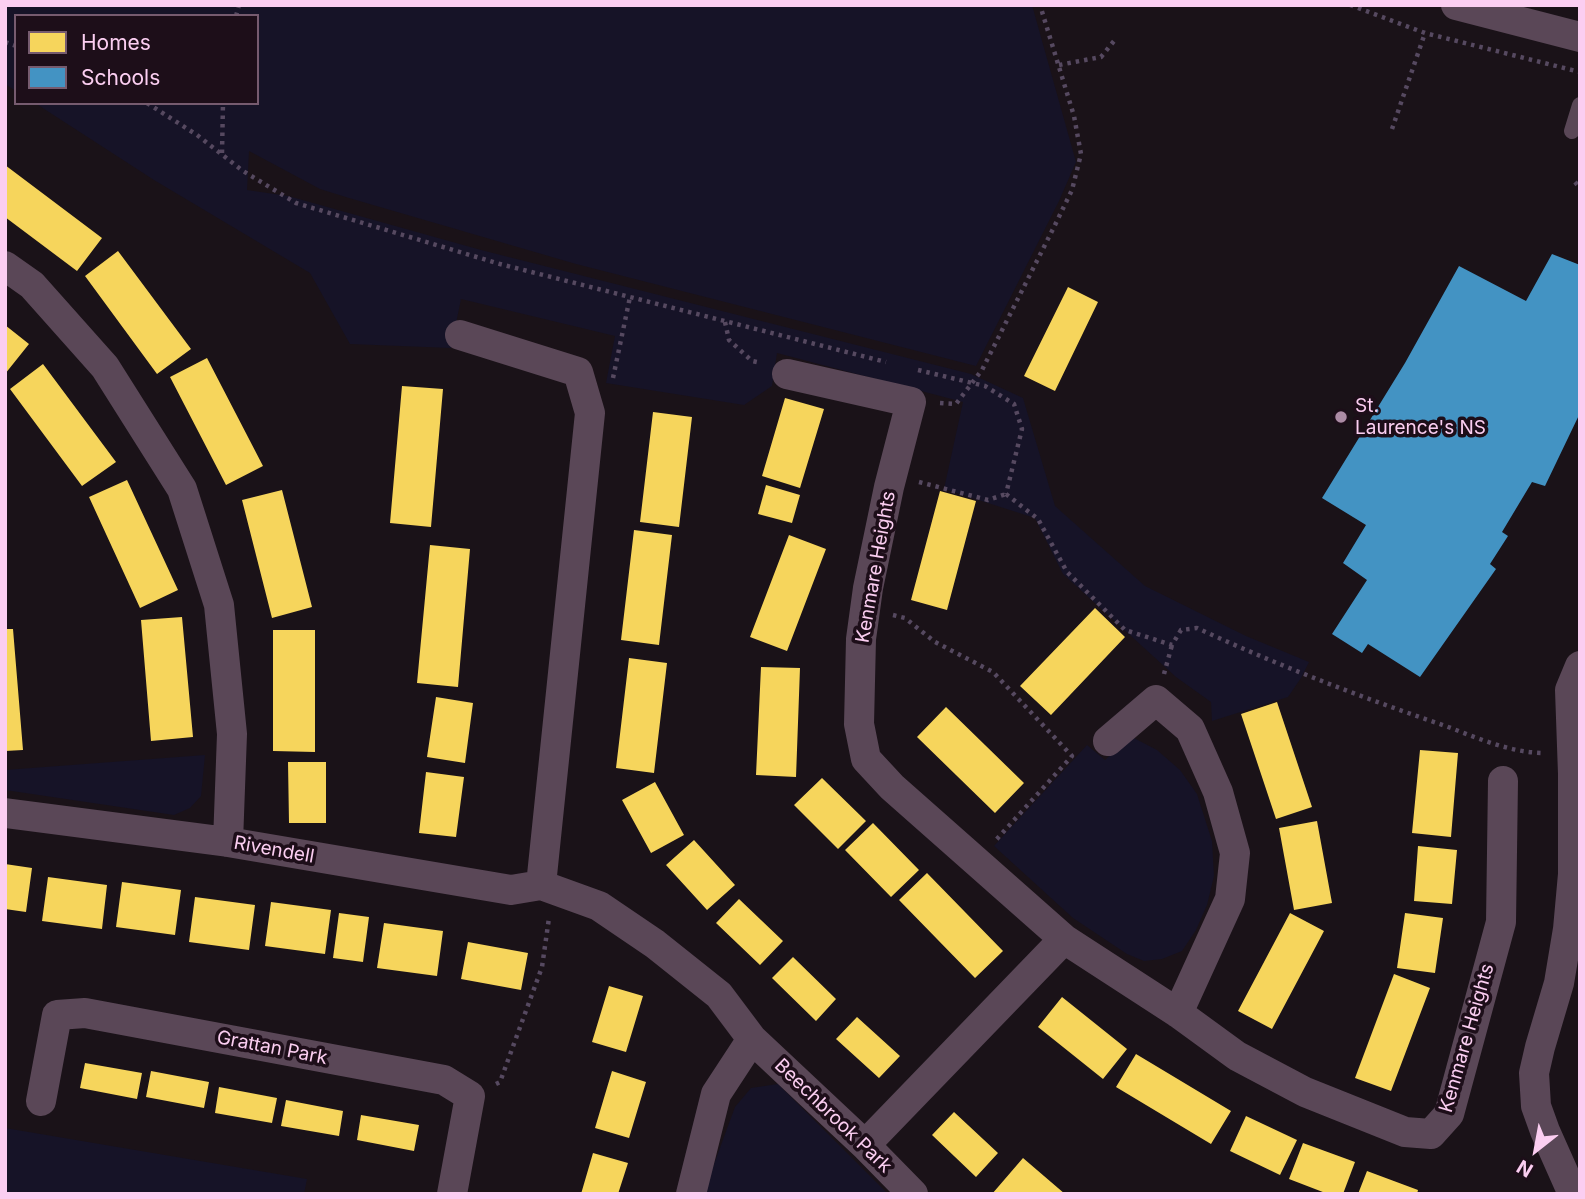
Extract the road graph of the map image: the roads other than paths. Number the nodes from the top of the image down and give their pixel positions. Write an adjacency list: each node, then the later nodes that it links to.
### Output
1 (1456, 5): 2 (street)
2 (1580, 37)
3 (1580, 105): 4 (lane)
4 (1572, 131)
5 (5, 266): 12 (street)
6 (460, 335): 13 (street)
7 (776, 369): 14 (street, Kenmare Heights)
8 (1580, 666): 22 (street)
9 (1108, 741): 15 (street)
10 (1503, 781): 15 (street, Kenmare Heights)
11 (5, 813): 12 (street, Rivendell)
12 (228, 842): 13 (street, Rivendell)
13 (547, 887): 16 (street, Beechbrook Park)
14 (1064, 939): 15 (street, Kenmare Heights); 18 (street)
15 (1178, 1013)
16 (752, 1039): 18 (street, Beechbrook Park); 20 (street)
17 (41, 1101): 19 (street, Grattan Park)
18 (865, 1145): 21 (street, Beechbrook Park)
19 (452, 1194)
20 (691, 1194)
21 (913, 1194)
22 (1573, 1194)

